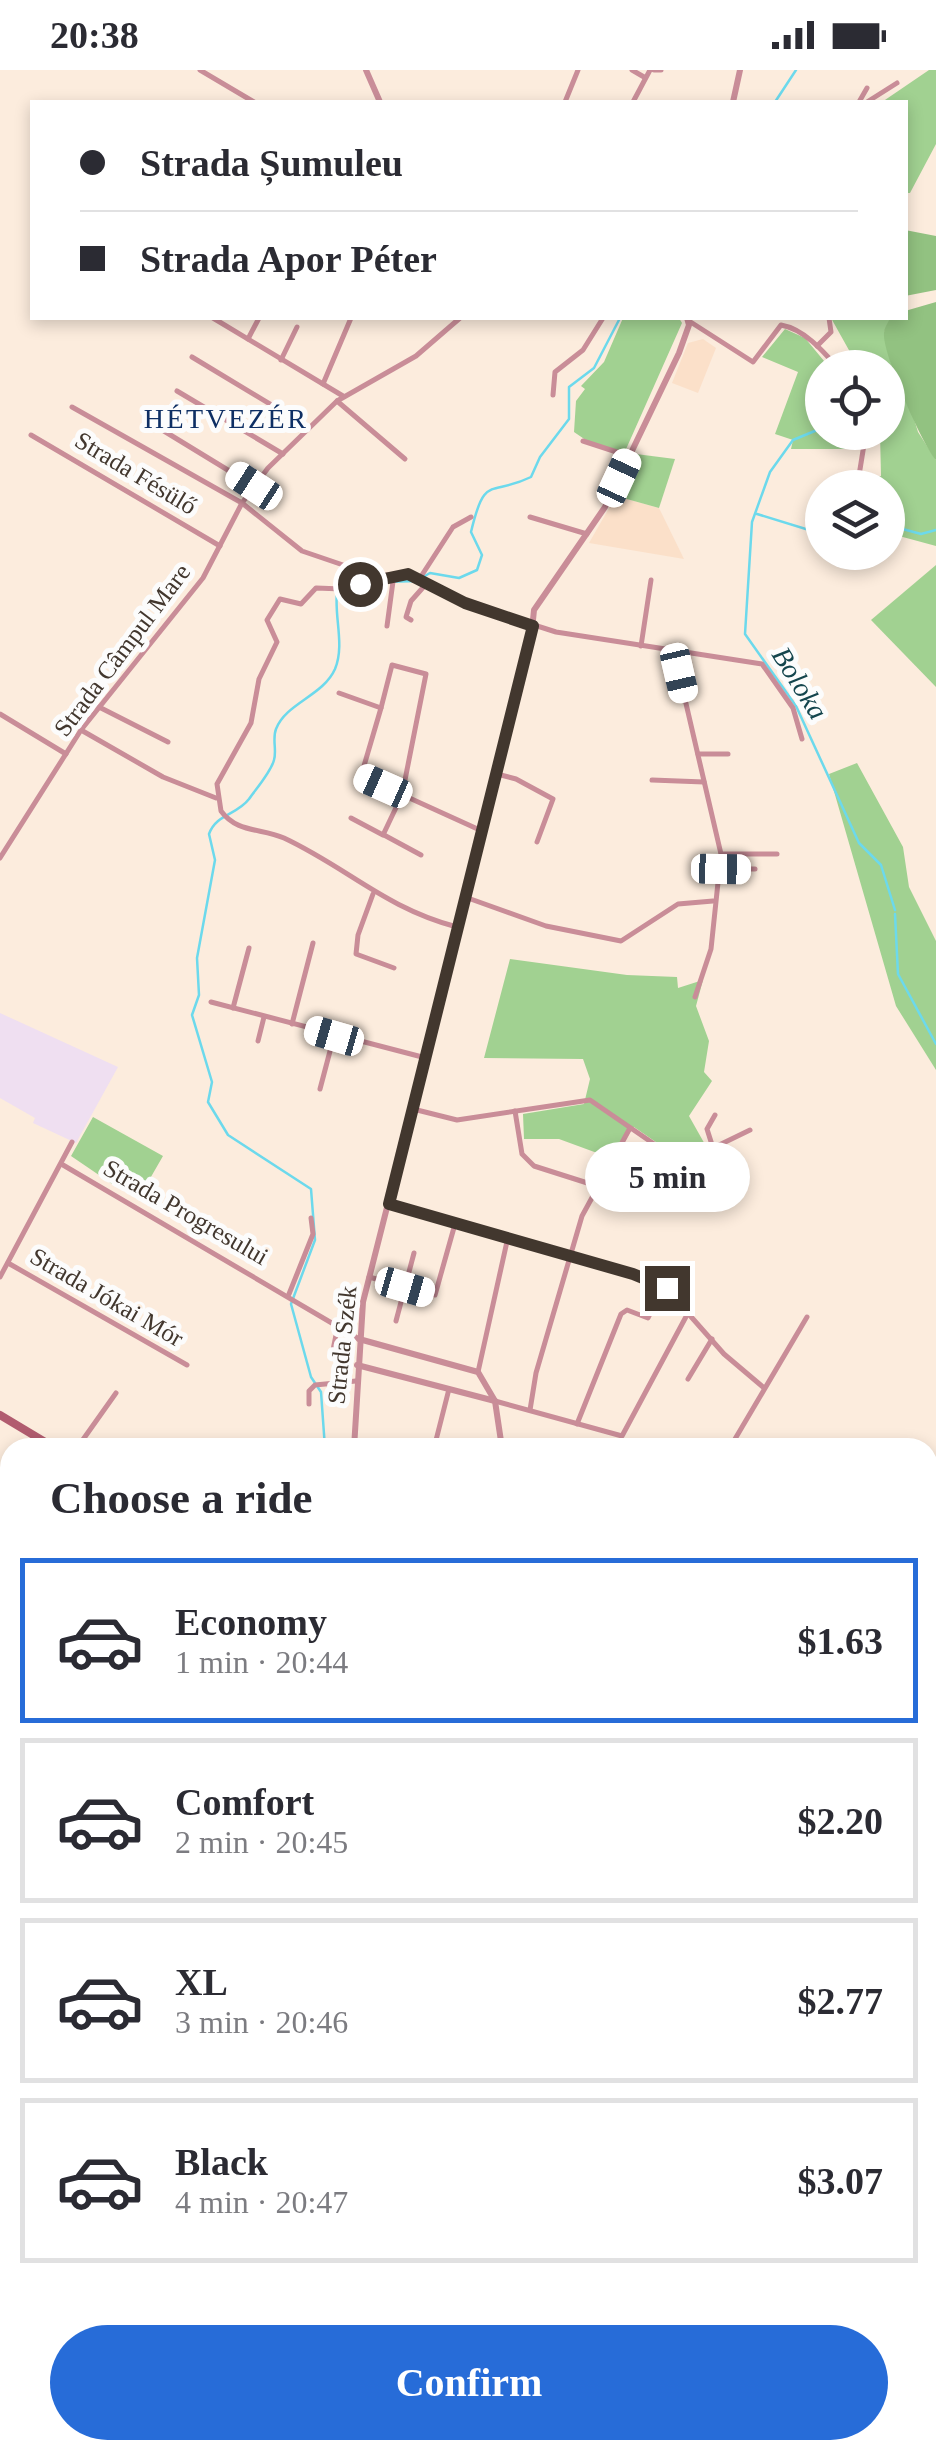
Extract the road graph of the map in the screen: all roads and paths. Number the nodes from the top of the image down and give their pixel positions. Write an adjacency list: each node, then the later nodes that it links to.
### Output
1 (200, 70): 10 (street)
2 (366, 70): 11 (street)
3 (578, 70): 12 (street)
4 (632, 70): 7 (street)
5 (655, 70): 7 (street)
6 (740, 70): 14 (street)
7 (644, 77): 13 (street)
8 (897, 83): 16 (street)
9 (867, 88): 15 (street)
10 (251, 100)
11 (379, 100)
12 (566, 100)
13 (634, 100)
14 (733, 100)
15 (860, 100)
16 (871, 100)
17 (216, 320): 27 (street)
18 (258, 320): 27 (street)
19 (350, 320): 32 (street)
20 (458, 320): 35 (street, Strada Câmpul Mare)
21 (602, 320): 34 (street)
22 (688, 320): 25 (street); 42 (street, Strada Szék)
23 (782, 320): 25 (street)
24 (829, 320): 28 (street)
25 (780, 326): 28 (street)
26 (297, 327): 31 (street)
27 (248, 339): 31 (street)
28 (817, 346): 29 (street)
29 (821, 350)
30 (192, 357): 37 (street)
31 (281, 360): 32 (street)
32 (323, 384): 35 (street)
33 (177, 391): 41 (street)
34 (553, 395)
35 (340, 398): 37 (street, Strada Câmpul Mare); 43 (street)
36 (72, 407): 45 (street)
37 (308, 427): 41 (street, Strada Câmpul Mare)
38 (159, 428): 44 (street)
39 (30, 435): 49 (street, Strada Fésülő)
40 (583, 441): 42 (street)
41 (283, 454): 44 (street, Strada Câmpul Mare)
42 (629, 456): 48 (street, Strada Szék)
43 (405, 459)
44 (254, 486): 45 (street, Strada Câmpul Mare)
45 (242, 504): 49 (street, Strada Câmpul Mare); 54 (street)
46 (471, 516): 51 (street)
47 (530, 517): 48 (street)
48 (587, 534): 57 (street, Strada Szék)
49 (220, 546): 61 (street, Strada Câmpul Mare)
50 (393, 578): 51 (street); 54 (street); 56 (street)
51 (419, 578): 53 (street)
52 (651, 580): 58 (street)
53 (427, 582): 55 (street); 57 (street)
54 (360, 584): 74 (street)
55 (410, 620)
56 (387, 626)
57 (533, 626): 58 (street); 70 (street, Strada Szék)
58 (641, 647): 59 (street)
59 (674, 652): 65 (street); 68 (street)
60 (338, 693): 62 (street)
61 (99, 707): 64 (street, Strada Câmpul Mare); 66 (street)
62 (381, 708): 73 (street); 73 (street)
63 (0, 714): 67 (street)
64 (81, 730): 67 (street, Strada Câmpul Mare); 74 (street)
65 (802, 739)
66 (168, 742)
67 (67, 754): 82 (street, Strada Câmpul Mare)
68 (698, 754): 69 (street); 72 (street)
69 (728, 754)
70 (497, 774): 76 (street, Strada Szék); 78 (street)
71 (652, 780): 72 (street)
72 (704, 782): 80 (street)
73 (402, 795): 76 (street); 77 (street)
74 (216, 798): 85 (street)
75 (351, 818): 77 (street)
76 (482, 832): 86 (street, Strada Szék)
77 (383, 835): 79 (street)
78 (537, 842)
79 (421, 854)
80 (721, 854): 81 (street); 83 (street)
81 (777, 854)
82 (0, 858)
83 (721, 869): 84 (street); 87 (street)
84 (755, 870)
85 (374, 894): 88 (street); 91 (street)
86 (465, 897): 87 (street); 88 (street, Strada Szék)
87 (713, 902): 92 (street)
88 (457, 928): 99 (street, Strada Szék)
89 (313, 943): 96 (street)
90 (249, 948): 94 (street)
91 (394, 968)
92 (694, 997)
93 (211, 1002): 94 (street)
94 (233, 1008): 95 (street)
95 (264, 1016): 96 (street); 98 (street)
96 (292, 1024): 97 (street)
97 (334, 1036): 99 (street); 100 (street)
98 (258, 1041)
99 (426, 1058): 101 (street, Strada Szék)
100 (320, 1089)
101 (413, 1110): 102 (street); 110 (street, Strada Szék)
102 (515, 1112): 104 (street); 109 (street)
103 (715, 1115): 107 (street)
104 (630, 1128): 107 (street); 109 (street)
105 (750, 1130): 107 (street)
106 (72, 1142): 108 (street)
107 (714, 1148)
108 (63, 1165): 117 (street); 122 (street, Strada Progresului)
109 (598, 1187): 111 (street); 116 (street)
110 (389, 1204): 113 (street); 119 (street, Strada Szék)
111 (666, 1208)
112 (312, 1218): 122 (street, Strada Progresului)
113 (455, 1223): 114 (street); 121 (street)
114 (508, 1237): 116 (street); 132 (street)
115 (414, 1253): 121 (street)
116 (570, 1255): 120 (street); 140 (street)
117 (8, 1263): 118 (street); 130 (street, Strada Jókai Mór)
118 (0, 1276)
119 (370, 1277): 121 (street); 127 (street, Strada Szék)
120 (664, 1286): 123 (street); 142 (street)
121 (405, 1287): 125 (street)
122 (291, 1296): 126 (street, Strada Progresului)
123 (688, 1313): 128 (street); 142 (street)
124 (806, 1318): 135 (street)
125 (396, 1321)
126 (338, 1326): 127 (street, Strada Progresului); 129 (street)
127 (359, 1338): 131 (street, Strada Szék); 132 (street)
128 (712, 1339): 133 (street); 135 (street)
129 (333, 1350)
130 (187, 1364)
131 (357, 1365): 134 (street, Strada Szék); 136 (street)
132 (478, 1372): 138 (street)
133 (688, 1379)
134 (356, 1381): 139 (street); 145 (street, Strada Szék)
135 (763, 1388): 148 (street)
136 (449, 1389): 138 (street); 146 (street)
137 (116, 1393): 144 (street)
138 (496, 1401): 140 (street); 147 (street)
139 (309, 1404)
140 (530, 1410): 142 (street)
141 (0, 1415): 143 (main road)
142 (578, 1424)
143 (38, 1438)
144 (84, 1438)
145 (354, 1438)
146 (437, 1438)
147 (501, 1438)
148 (735, 1438)

